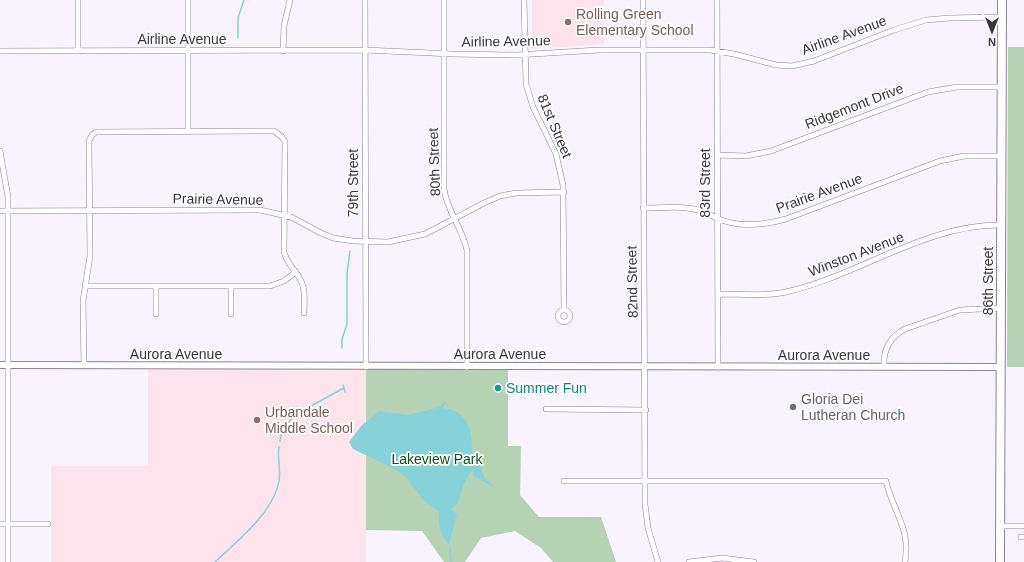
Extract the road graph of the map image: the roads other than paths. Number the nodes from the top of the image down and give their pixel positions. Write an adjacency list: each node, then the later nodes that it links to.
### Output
1 (78, 0): 16 (street)
2 (188, 0): 11 (street)
3 (290, 0): 12 (street)
4 (365, 0): 13 (street, 79th Street)
5 (444, 0): 18 (street, 80th Street)
6 (524, 0): 19 (street, 81st Street)
7 (643, 0): 14 (street, 82nd Street)
8 (717, 0): 17 (street, 83rd Street)
9 (1002, 0): 10 (main road, 86th Street)
10 (1002, 17): 17 (street, Airline Avenue); 20 (main road, 86th Street)
11 (188, 50): 12 (street, Airline Avenue); 16 (street, Airline Avenue); 21 (street)
12 (283, 50): 13 (street, Airline Avenue)
13 (365, 50): 18 (street, Airline Avenue); 34 (street, 79th Street)
14 (643, 50): 17 (street, Airline Avenue); 19 (street, Airline Avenue); 26 (street, 82nd Street)
15 (0, 51): 16 (street, Airline Avenue)
16 (78, 51)
17 (717, 51): 23 (street, 83rd Street)
18 (444, 54): 19 (street, Airline Avenue); 31 (street, 80th Street)
19 (524, 54): 25 (street, 81st Street)
20 (1002, 87): 23 (street, Ridgemont Drive); 24 (main road, 86th Street)
21 (188, 132): 27 (street); 30 (street)
22 (0, 151): 29 (street)
23 (717, 155): 32 (street, 83rd Street)
24 (1002, 156): 32 (street, Prairie Avenue); 33 (main road, 86th Street)
25 (564, 192): 31 (street, Prairie Avenue); 41 (street, 81st Street)
26 (643, 208): 32 (street, Prairie Avenue); 50 (street, 82nd Street)
27 (90, 210): 29 (street, Prairie Avenue); 30 (street, Prairie Avenue); 36 (street)
28 (0, 211): 29 (street, Prairie Avenue)
29 (8, 211): 46 (street)
30 (284, 215): 34 (street, Prairie Avenue); 35 (street)
31 (455, 219): 34 (street, Prairie Avenue); 49 (street, 80th Street)
32 (718, 219): 39 (street, 83rd Street)
33 (1001, 225): 39 (street, Winston Avenue); 40 (main road, 86th Street)
34 (366, 242): 48 (street, 79th Street)
35 (296, 272): 38 (street); 42 (street)
36 (85, 286): 37 (street); 47 (street)
37 (156, 286): 38 (street); 43 (street)
38 (231, 286): 44 (street)
39 (718, 294): 51 (street, 83rd Street)
40 (1001, 308): 52 (street); 53 (main road, 86th Street)
41 (564, 310)
42 (304, 313)
43 (156, 314)
44 (231, 314)
45 (0, 365): 46 (street, Aurora Avenue)
46 (8, 365): 47 (street, Aurora Avenue); 59 (street)
47 (84, 365): 48 (street, Aurora Avenue)
48 (366, 366): 49 (street, Aurora Avenue)
49 (467, 366): 50 (street, Aurora Avenue)
50 (646, 367): 51 (street, Aurora Avenue); 55 (street, 82nd Street)
51 (718, 367): 52 (street, Aurora Avenue)
52 (884, 367): 53 (street, Aurora Avenue)
53 (1001, 367): 61 (main road, 86th Street)
54 (546, 409): 55 (street)
55 (646, 410): 57 (street, 82nd Street)
56 (564, 481): 57 (street)
57 (645, 481): 64 (street, 82nd Street); 67 (street)
58 (0, 524): 59 (street)
59 (8, 524): 60 (street); 63 (street)
60 (48, 524)
61 (1000, 526): 62 (street); 68 (main road, 86th Street)
62 (1024, 526)
63 (8, 562)
64 (658, 562)
65 (689, 562): 66 (street)
66 (754, 562)
67 (905, 562)
68 (1000, 562)

